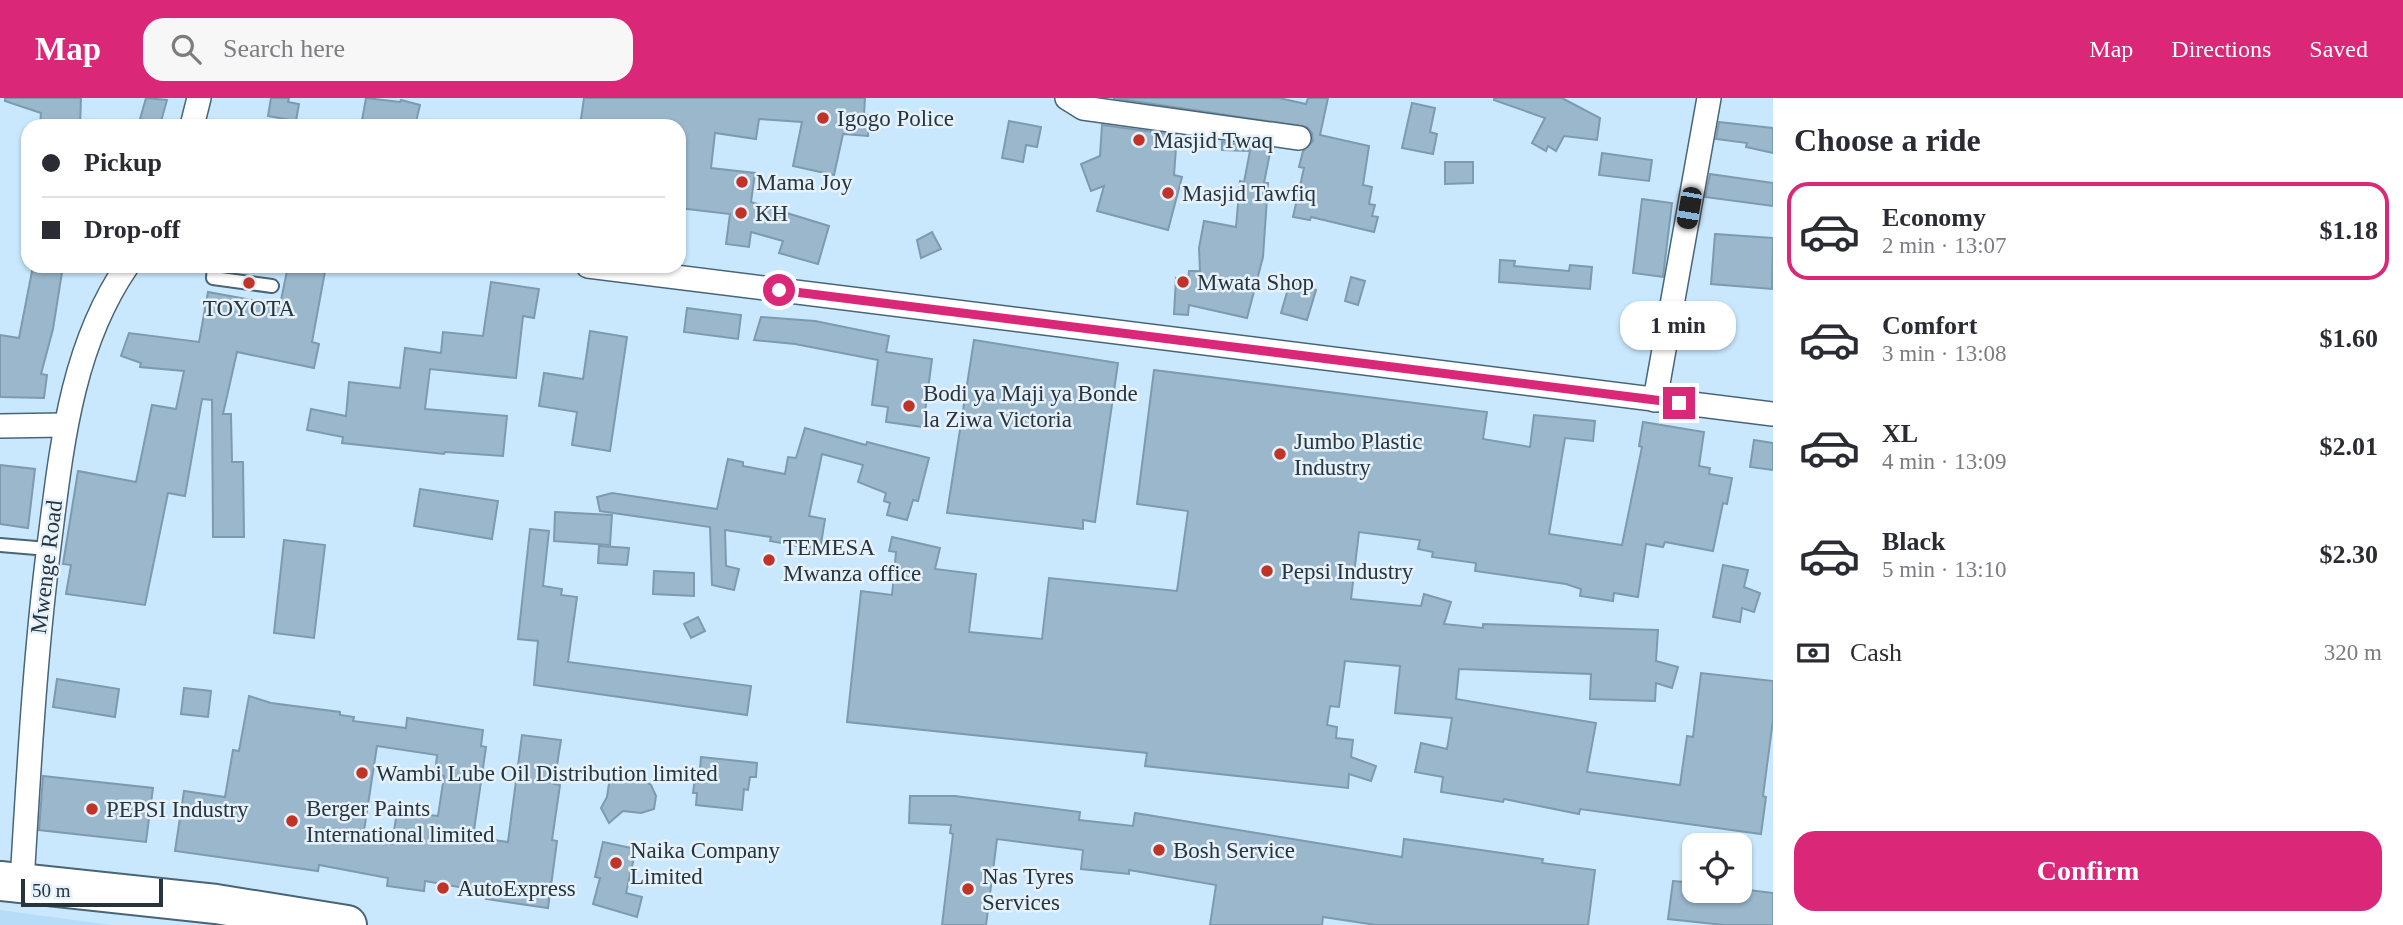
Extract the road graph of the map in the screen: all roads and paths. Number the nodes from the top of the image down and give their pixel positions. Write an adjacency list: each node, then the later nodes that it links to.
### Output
1 (199, 98): 4 (street)
2 (1067, 98): 5 (street)
3 (1709, 98): 10 (street)
4 (194, 119)
5 (1299, 138)
6 (123, 273): 12 (street, Mwenge Road)
7 (214, 273): 9 (lane)
8 (644, 273): 10 (street)
9 (272, 286)
10 (1655, 400): 11 (street)
11 (1773, 414)
12 (64, 425): 13 (street); 15 (street, Mwenge Road)
13 (0, 426)
14 (0, 545): 15 (lane)
15 (48, 549): 16 (street, Mwenge Road)
16 (11, 882): 17 (highway)
17 (347, 925)

